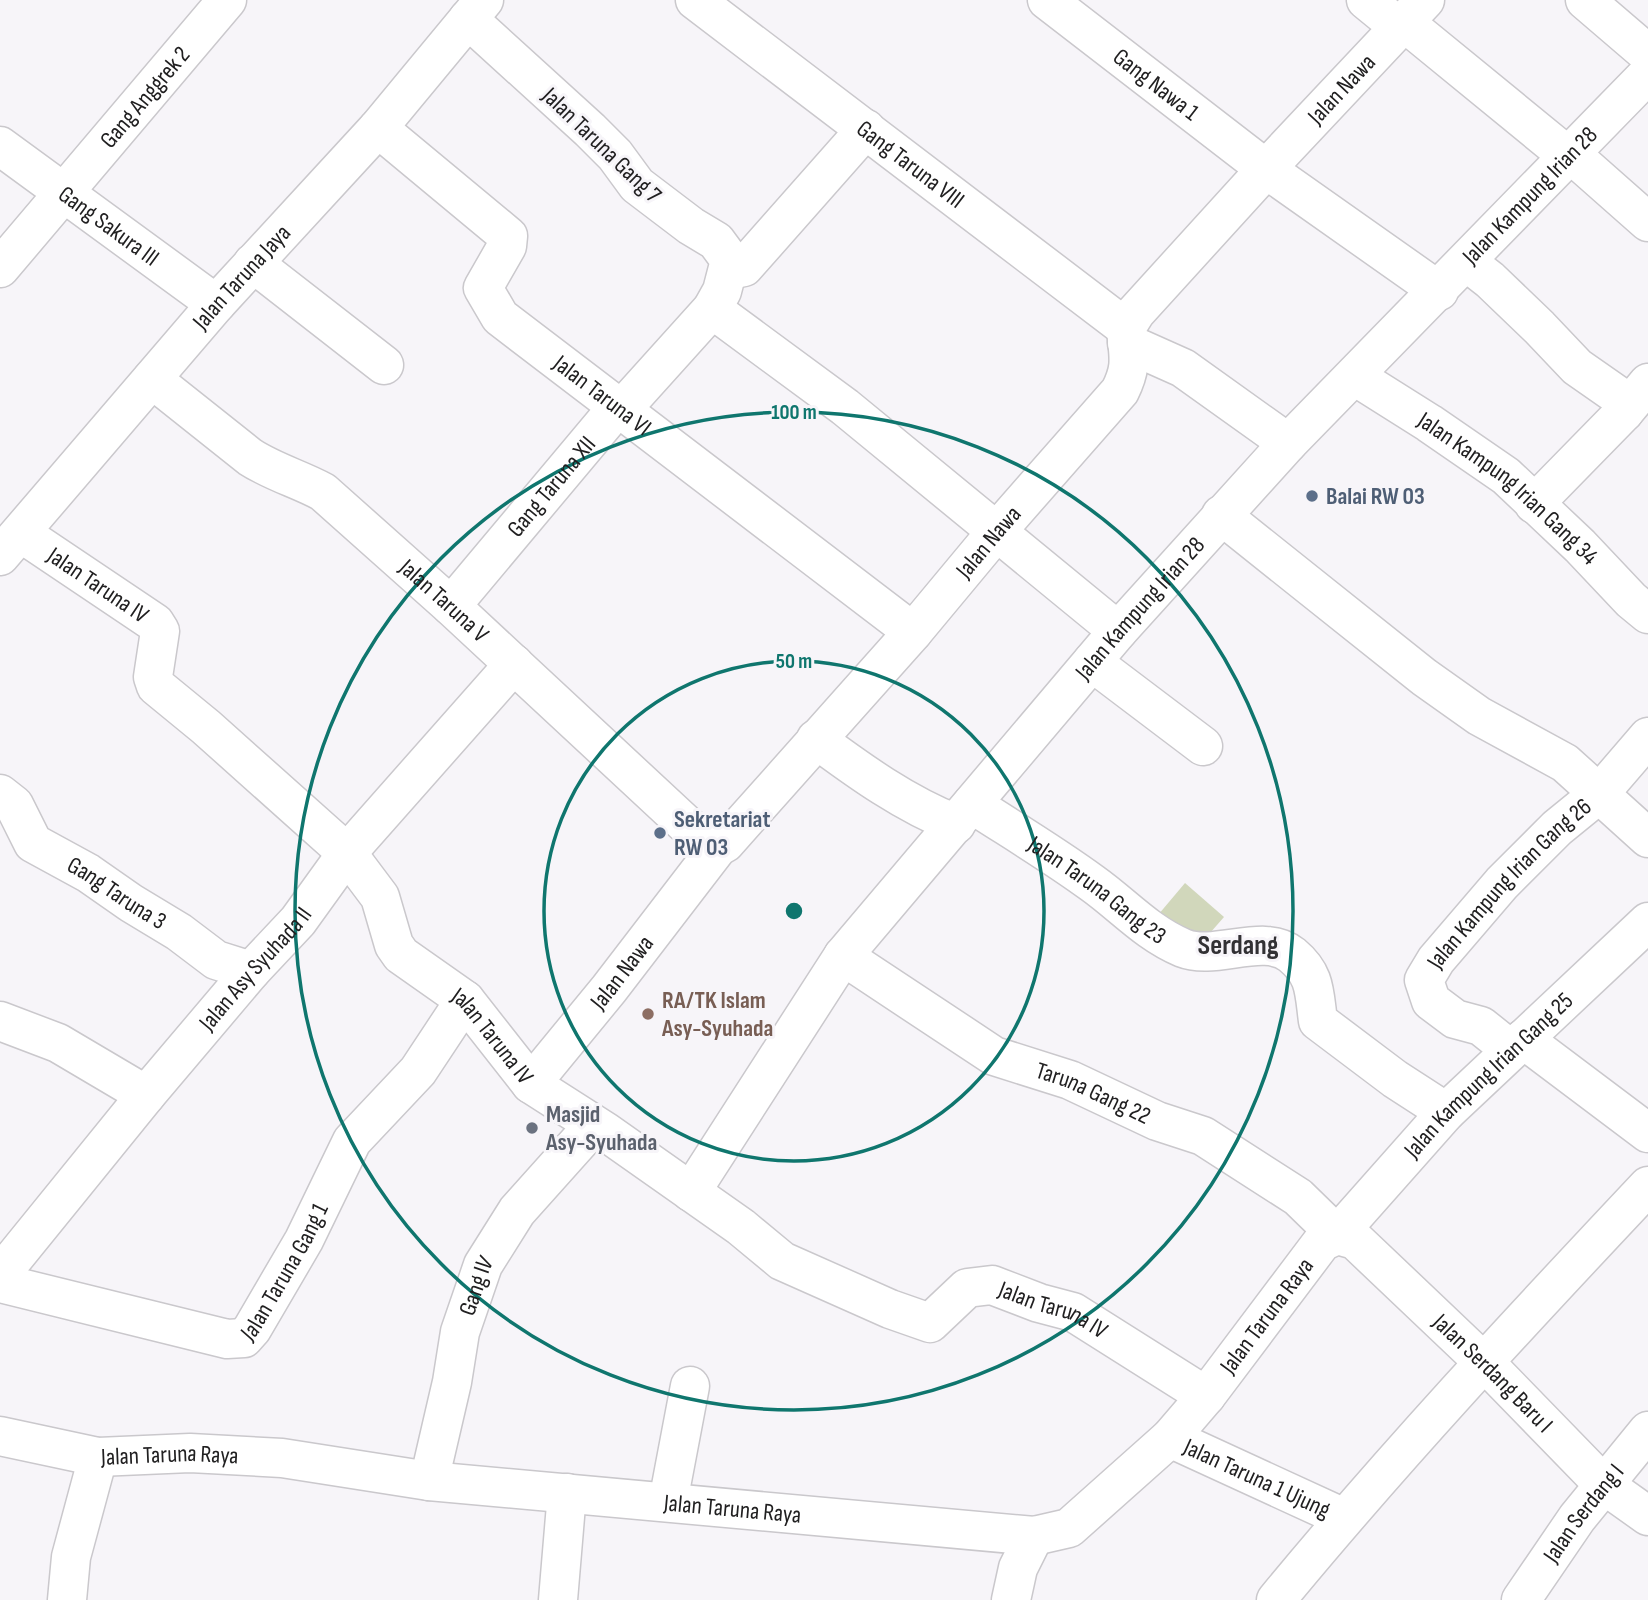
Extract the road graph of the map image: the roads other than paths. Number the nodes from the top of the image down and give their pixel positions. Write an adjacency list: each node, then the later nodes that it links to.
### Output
1 (1047, 0): 14 (street, Gang Nawa 1)
2 (1366, 0): 7 (street)
3 (220, 2): 15 (street, Gang Anggrek 2)
4 (715, 6): 11 (street, Gang Taruna VIII)
5 (1607, 7): 8 (street)
6 (476, 10): 10 (street, Jalan Taruna Jaya); 20 (street, Jalan Taruna Gang 7)
7 (1410, 17): 13 (street); 14 (street, Jalan Nawa)
8 (1648, 54)
9 (1648, 74): 13 (street, Jalan Kampung Irian 28)
10 (377, 128): 18 (street, Jalan Taruna Jaya); 29 (street, Jalan Taruna VI)
11 (866, 129): 20 (street); 24 (street, Gang Taruna VIII)
12 (0, 146): 15 (street, Gang Sakura III)
13 (1570, 155): 16 (street); 17 (street, Jalan Kampung Irian 28)
14 (1266, 169): 21 (street, Gang Nawa 1); 24 (street, Jalan Nawa)
15 (65, 194): 19 (street, Gang Anggrek 2); 22 (street, Gang Sakura III)
16 (1648, 222)
17 (1467, 262): 21 (street, Jalan Kampung Irian 28); 30 (street)
18 (253, 263): 22 (street, Jalan Taruna Jaya); 25 (street)
19 (0, 268)
20 (729, 270): 23 (street)
21 (1439, 291): 26 (street, Jalan Kampung Irian 28)
22 (216, 304): 27 (street, Jalan Taruna Jaya)
23 (712, 309): 29 (street, Gang Taruna XII); 34 (street)
24 (1127, 336): 31 (street, Gang Taruna VIII); 34 (street, Jalan Nawa)
25 (384, 365)
26 (1356, 377): 31 (street, Jalan Kampung Irian 28); 32 (street, Jalan Kampung Irian Gang 34)
27 (152, 379): 35 (street, Jalan Taruna Jaya); 36 (street, Jalan Taruna V)
28 (1648, 383): 30 (street)
29 (621, 410): 36 (street, Gang Taruna XII); 39 (street, Jalan Taruna VI)
30 (1624, 412): 32 (street)
31 (1289, 443): 33 (street, Jalan Kampung Irian 28)
32 (1534, 504): 37 (street, Jalan Kampung Irian Gang 34)
33 (1221, 515): 38 (street, Jalan Kampung Irian 28); 45 (street)
34 (997, 531): 38 (street); 39 (street, Jalan Nawa)
35 (11, 545): 50 (street, Jalan Taruna IV)
36 (451, 606): 41 (street, Jalan Taruna V)
37 (1648, 614)
38 (1118, 631): 40 (street, Jalan Kampung Irian 28)
39 (913, 632): 43 (street, Jalan Nawa)
40 (1092, 662): 44 (street); 47 (street, Jalan Kampung Irian 28)
41 (514, 664): 49 (street, Jalan Taruna V); 50 (street, Jalan Asy Syuhada II)
42 (1648, 737): 45 (street, Jalan Kampung Irian Gang 26)
43 (816, 739): 47 (street, Jalan Taruna Gang 23); 49 (street, Jalan Nawa)
44 (1203, 746)
45 (1600, 793): 48 (street); 56 (street, Jalan Kampung Irian Gang 26)
46 (0, 794): 53 (street, Gang Taruna 3)
47 (963, 814): 52 (street, Jalan Kampung Irian 28); 59 (street, Jalan Taruna Gang 23)
48 (1648, 838)
49 (718, 847): 57 (street, Jalan Nawa)
50 (347, 853): 53 (street, Jalan Asy Syuhada II); 54 (street, Jalan Taruna IV)
51 (1648, 922): 56 (street, Jalan Kampung Irian Gang 25)
52 (843, 956): 63 (street, Jalan Kampung Irian 28); 64 (street, Taruna Gang 22)
53 (251, 971): 58 (street, Jalan Asy Syuhada II)
54 (465, 1000): 57 (street, Jalan Taruna IV); 66 (street, Jalan Taruna Gang 1)
55 (0, 1021): 58 (street)
56 (1517, 1044): 59 (street, Jalan Kampung Irian Gang 25); 61 (street)
57 (531, 1084): 60 (street, Jalan Taruna IV)
58 (146, 1095): 65 (street, Jalan Asy Syuhada II)
59 (1446, 1112): 64 (street, Jalan Kampung Irian Gang 25)
60 (594, 1125): 63 (street, Jalan Taruna IV); 74 (street, Gang IV)
61 (1648, 1133)
62 (1648, 1186): 67 (street)
63 (691, 1192): 69 (street, Jalan Taruna IV)
64 (1337, 1236): 67 (street, Jalan Serdang Baru I); 69 (street, Jalan Taruna Raya)
65 (0, 1275)
66 (0, 1283)
67 (1483, 1363): 75 (street, Jalan Serdang Baru I); 79 (street)
68 (690, 1386): 77 (street)
69 (1206, 1396): 72 (street, Jalan Taruna Raya)
70 (1648, 1431): 75 (street, Jalan Serdang I)
71 (0, 1436): 73 (street, Jalan Taruna Raya)
72 (1170, 1438): 79 (street, Jalan Taruna 1 Ujung); 80 (street, Jalan Taruna Raya)
73 (98, 1457): 74 (street, Jalan Taruna Raya); 81 (street)
74 (429, 1481): 76 (street, Jalan Taruna Raya)
75 (1603, 1484): 78 (street, Jalan Serdang Baru I); 85 (street, Jalan Serdang I)
76 (567, 1493): 77 (street, Jalan Taruna Raya); 82 (street)
77 (668, 1502): 80 (street, Jalan Taruna Raya)
78 (1648, 1516)
79 (1344, 1518): 84 (street)
80 (1034, 1536): 83 (street)
81 (68, 1600)
82 (558, 1600)
83 (1011, 1600)
84 (1276, 1600)
85 (1521, 1600)

